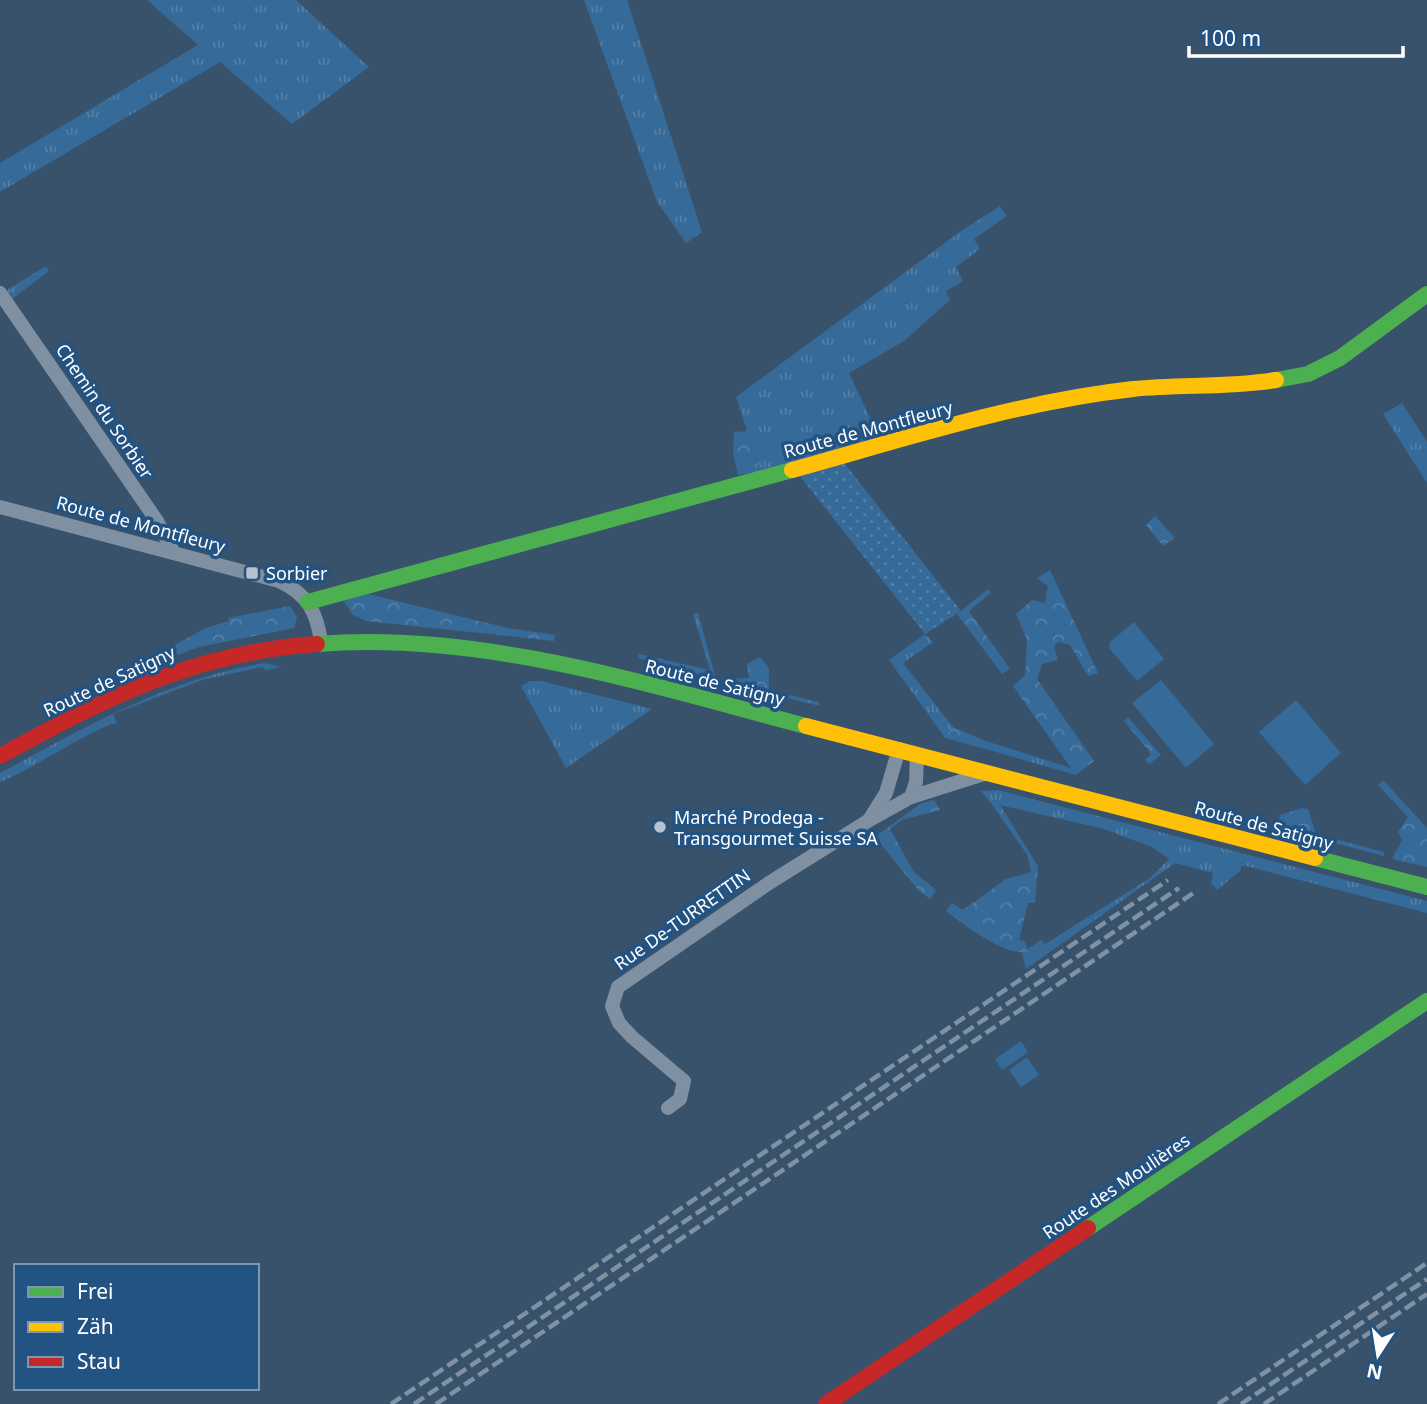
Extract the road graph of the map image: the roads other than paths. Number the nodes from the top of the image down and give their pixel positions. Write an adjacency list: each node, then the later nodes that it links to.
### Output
1 (0, 293): 4 (street, Chemin du Sorbier)
2 (1427, 295): 5 (street, Route de Montfleury)
3 (0, 507): 4 (street, Route de Montfleury)
4 (174, 553): 5 (street, Route de Montfleury)
5 (308, 602): 6 (street)
6 (321, 642): 7 (street, Route de Satigny); 9 (street, Route de Satigny)
7 (899, 750): 8 (street, Route de Satigny); 12 (street, Rue De-TURRETTIN)
8 (917, 754): 10 (street, Route de Satigny); 11 (street)
9 (0, 756)
10 (988, 772): 11 (street, Rue De-TURRETTIN); 13 (street, Route de Satigny)
11 (911, 797): 12 (street, Rue De-TURRETTIN)
12 (869, 821): 15 (street, Rue De-TURRETTIN)
13 (1427, 887)
14 (1427, 1001): 16 (street, Route des Moulières)
15 (668, 1108)
16 (826, 1404)

